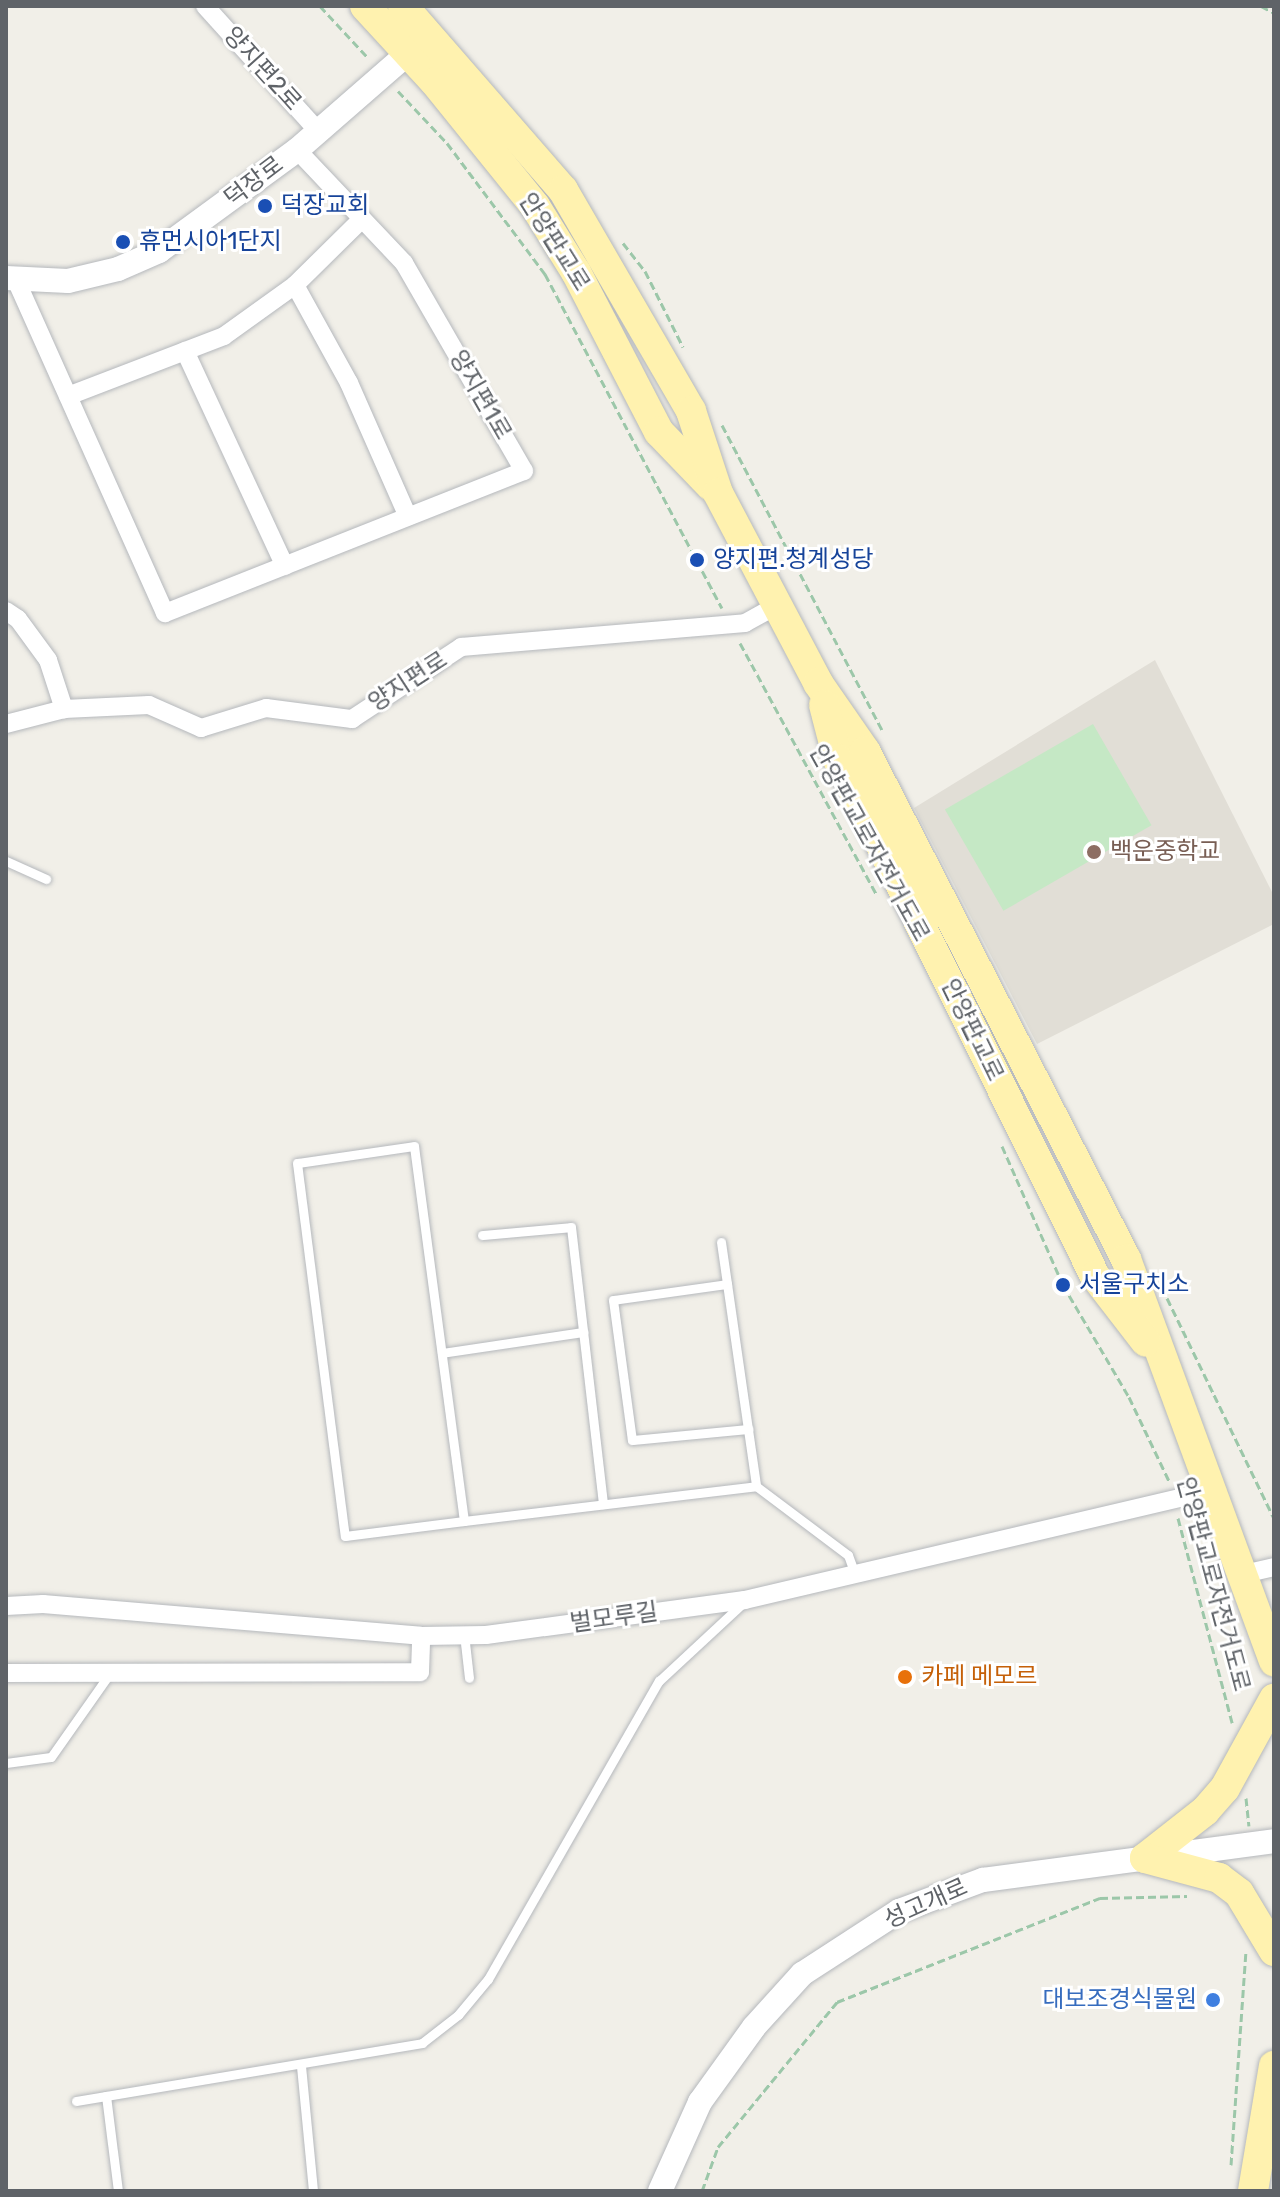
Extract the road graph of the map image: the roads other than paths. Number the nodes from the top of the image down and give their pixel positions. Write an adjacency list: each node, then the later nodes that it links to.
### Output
1 (205, 6): 5 (street, 양지편2로)
2 (365, 6): 4 (main road, 안양판교로)
3 (403, 6): 4 (main road, 안양판교로)
4 (418, 44): 5 (street, 덕장로); 14 (main road, 안양판교로)
5 (319, 132): 6 (street, 덕장로)
6 (297, 150): 7 (street, 양지편1로); 8 (street, 덕장로)
7 (362, 219): 9 (street); 12 (street, 양지편1로)
8 (11, 279): 11 (street, 양지편1로)
9 (295, 285): 10 (street); 12 (street)
10 (185, 351): 11 (street); 13 (street)
11 (68, 396): 13 (street, 양지편1로)
12 (408, 517): 13 (street, 양지편1로)
13 (285, 566)
14 (777, 605): 16 (street, 양지편로); 27 (main road, 안양판교로)
15 (6, 611): 16 (street)
16 (64, 709): 17 (street, 양지편로)
17 (6, 724)
18 (6, 861): 19 (lane)
19 (46, 879)
20 (482, 1235): 23 (lane)
21 (721, 1242): 22 (lane)
22 (727, 1284): 25 (lane); 25 (lane)
23 (583, 1332): 24 (lane); 28 (lane)
24 (442, 1353): 29 (lane); 29 (lane)
25 (748, 1429): 26 (lane)
26 (756, 1486): 28 (lane); 31 (lane)
27 (1211, 1491): 31 (street, 벌모루길); 32 (main road, 안양판교로)
28 (603, 1504): 29 (lane)
29 (464, 1521)
30 (1274, 1567): 32 (street)
31 (855, 1574): 33 (street, 벌모루길)
32 (1244, 1574): 37 (main road, 안양판교로)
33 (745, 1600): 35 (street, 벌모루길); 46 (lane)
34 (6, 1606): 36 (street, 벌모루길)
35 (464, 1634): 36 (street, 벌모루길); 40 (lane)
36 (421, 1636): 38 (street)
37 (1274, 1662)
38 (112, 1670): 39 (street); 42 (lane)
39 (6, 1673)
40 (469, 1678)
41 (1274, 1699): 44 (main road)
42 (6, 1763)
43 (1262, 1843): 44 (street, 성고개로)
44 (1145, 1858): 45 (main road); 53 (street, 성고개로)
45 (1260, 1946)
46 (301, 2066): 48 (lane); 52 (lane)
47 (1274, 2066): 50 (main road)
48 (106, 2096): 49 (lane); 51 (lane)
49 (76, 2101)
50 (1242, 2184)
51 (118, 2191)
52 (313, 2191)
53 (660, 2191)

